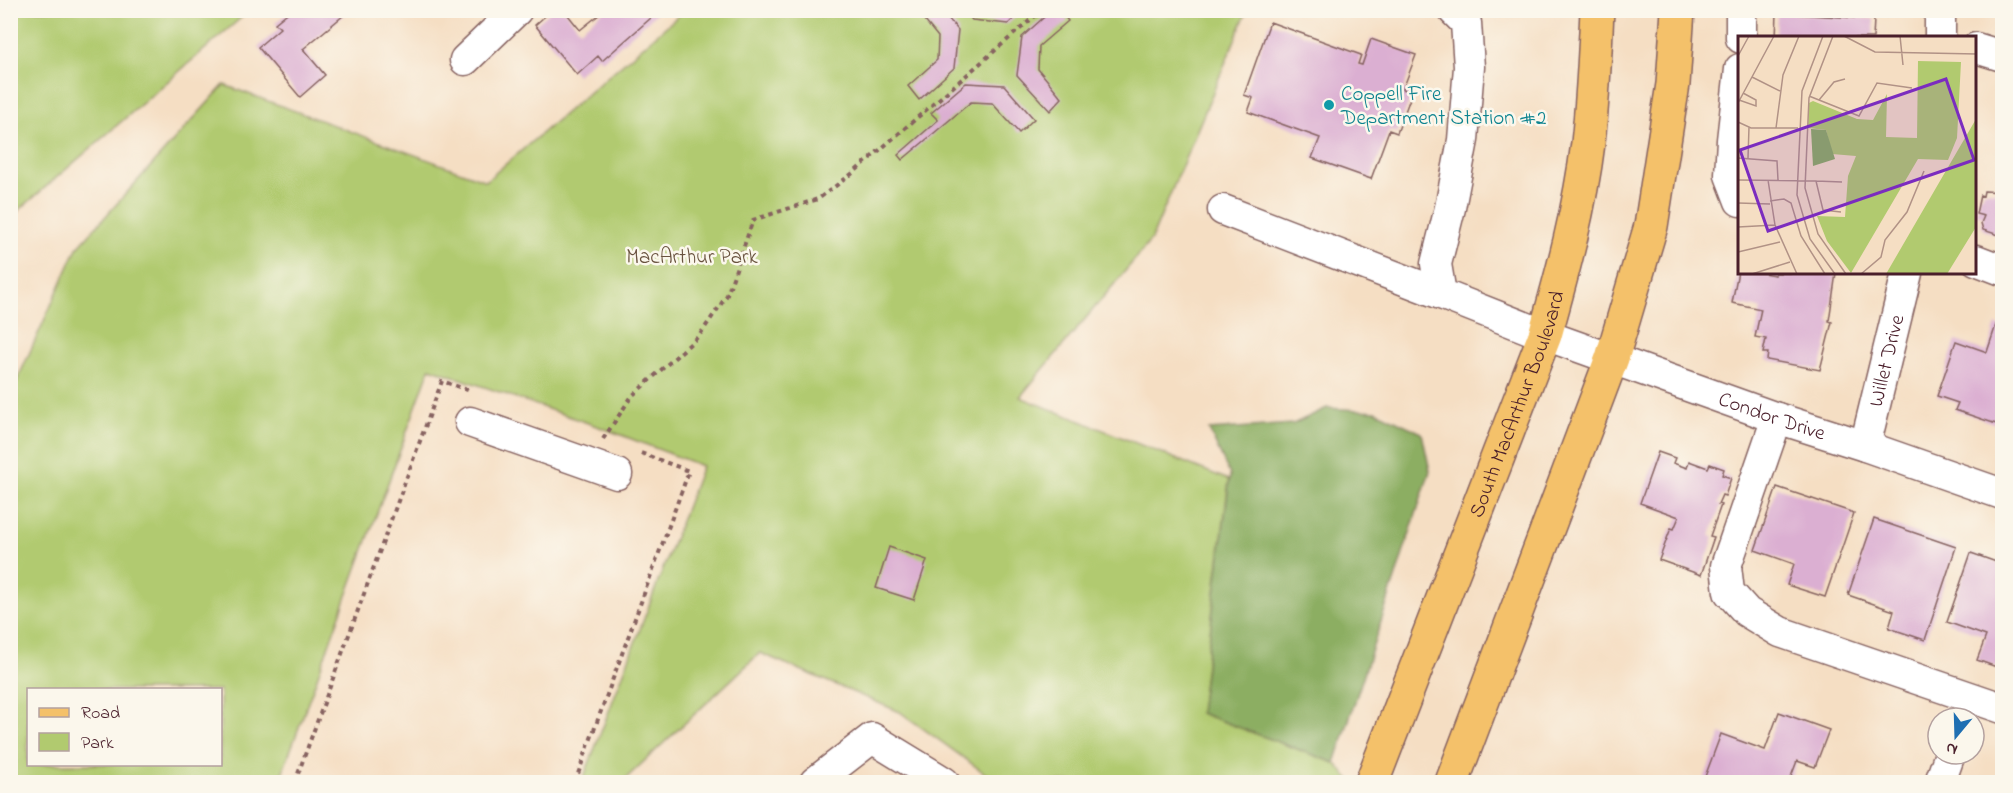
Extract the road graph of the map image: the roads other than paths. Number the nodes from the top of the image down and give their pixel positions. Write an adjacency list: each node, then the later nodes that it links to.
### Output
1 (517, 10): 9 (street)
2 (1453, 10): 16 (street)
3 (1597, 10): 17 (main road, South MacArthur Boulevard)
4 (1678, 10): 18 (main road)
5 (1742, 10): 6 (street)
6 (1741, 36)
7 (1977, 48): 8 (street)
8 (2002, 56)
9 (465, 60)
10 (1738, 87): 11 (street)
11 (1738, 196)
12 (1223, 210): 16 (street, Condor Drive)
13 (1977, 260): 14 (street)
14 (2002, 270)
15 (1907, 274): 21 (street, Willet Drive)
16 (1442, 294): 17 (street, Condor Drive)
17 (1545, 334): 18 (street, Condor Drive); 30 (main road, South MacArthur Boulevard)
18 (1612, 358): 19 (street, Condor Drive); 31 (main road)
19 (1777, 418): 21 (street, Condor Drive); 24 (street)
20 (470, 422): 22 (street)
21 (1865, 446): 23 (street, Condor Drive)
22 (626, 463)
23 (2002, 494)
24 (1962, 706)
25 (1986, 708): 26 (street)
26 (2002, 708)
27 (1946, 766): 32 (street)
28 (815, 783): 29 (street)
29 (945, 783)
30 (1372, 783)
31 (1452, 783)
32 (1940, 783)

